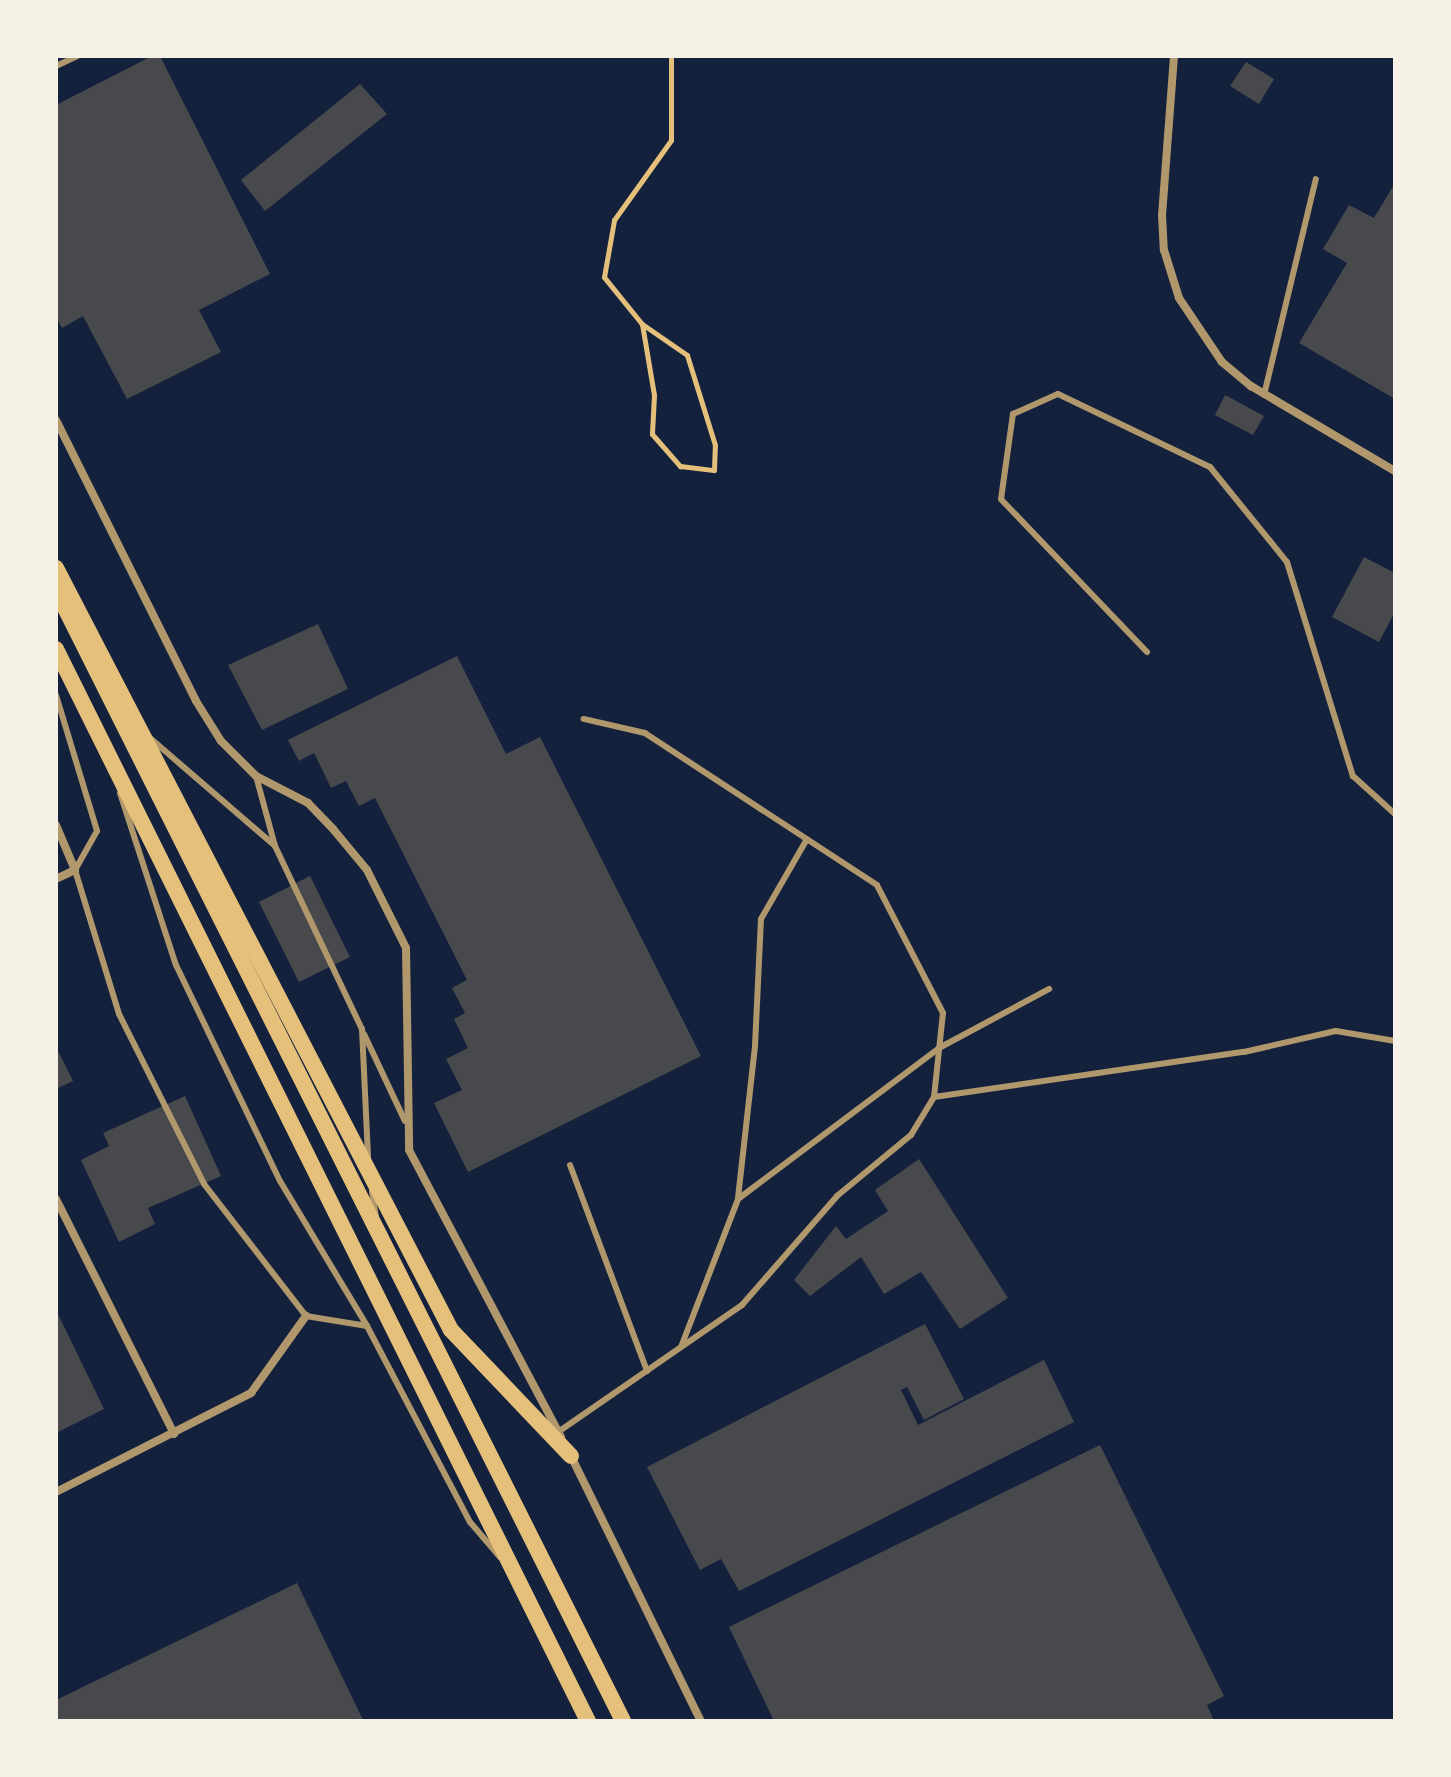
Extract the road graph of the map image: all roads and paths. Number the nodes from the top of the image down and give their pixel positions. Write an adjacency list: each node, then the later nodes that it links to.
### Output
1 (77, 56): 4 (lane)
2 (671, 56): 6 (path)
3 (1174, 56): 7 (street)
4 (56, 66)
5 (1316, 179): 7 (lane)
6 (642, 324): 6 (path)
7 (1264, 395): 9 (street)
8 (56, 420): 18 (street)
9 (1395, 471)
10 (56, 568): 16 (main road)
11 (56, 590): 35 (main road)
12 (56, 649): 17 (main road)
13 (1147, 652): 19 (lane)
14 (56, 695): 23 (lane)
15 (584, 719): 21 (lane)
16 (144, 732): 22 (lane); 32 (main road)
17 (109, 760): 37 (lane); 44 (main road)
18 (256, 776): 22 (lane); 30 (street)
19 (1395, 814)
20 (56, 825): 23 (street)
21 (807, 839): 28 (lane); 34 (lane)
22 (275, 846): 26 (lane)
23 (75, 870): 24 (street); 36 (lane)
24 (56, 879)
25 (1049, 989): 28 (lane)
26 (362, 1029): 30 (lane); 32 (lane)
27 (1395, 1041): 29 (lane)
28 (939, 1048): 29 (lane); 34 (lane)
29 (934, 1097): 38 (lane)
30 (405, 1121): 40 (street)
31 (570, 1165): 39 (lane)
32 (368, 1169): 35 (lane); 42 (main road)
33 (56, 1199): 41 (street)
34 (738, 1199): 38 (lane)
35 (380, 1236): 46 (main road)
36 (306, 1316): 37 (lane); 41 (street)
37 (367, 1326): 44 (lane)
38 (681, 1347): 39 (lane)
39 (647, 1371): 40 (lane)
40 (558, 1432): 42 (street)
41 (174, 1434): 43 (street)
42 (571, 1456): 47 (street)
43 (56, 1492)
44 (518, 1579): 45 (main road)
45 (588, 1721)
46 (623, 1721)
47 (701, 1721)

